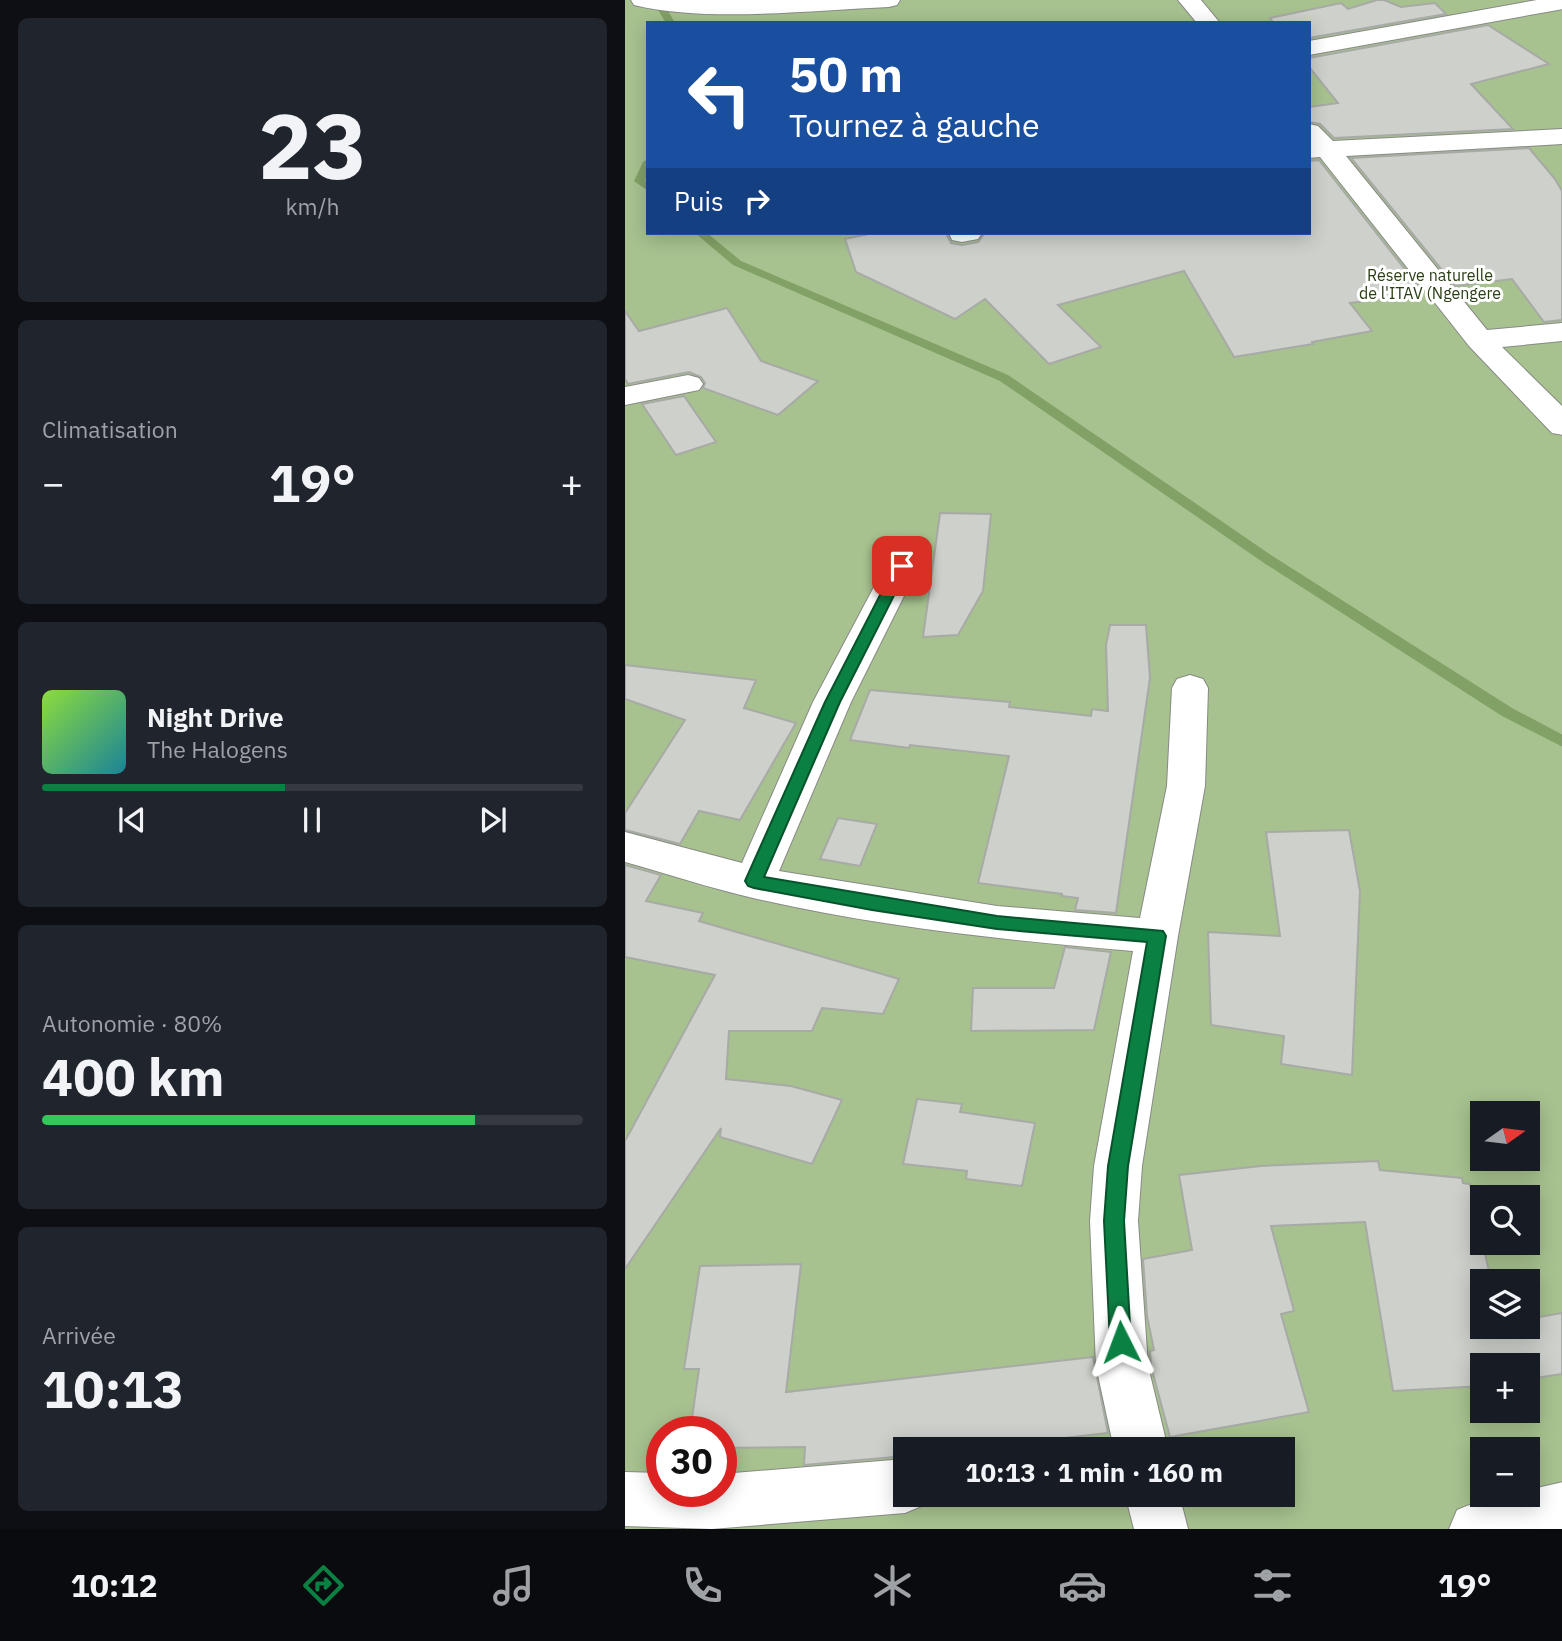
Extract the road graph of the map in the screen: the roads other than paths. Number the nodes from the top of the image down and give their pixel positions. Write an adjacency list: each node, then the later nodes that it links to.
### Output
1 (642, 0): 2 (main road)
2 (889, 0)
3 (1189, 0): 6 (main road)
4 (1562, 2): 5 (main road)
5 (1529, 4): 7 (main road); 8 (main road)
6 (1206, 21)
7 (1562, 27)
8 (1311, 48)
9 (1562, 136): 10 (main road)
10 (1315, 144): 12 (main road)
11 (1562, 332): 12 (main road)
12 (1479, 340): 15 (main road)
13 (688, 384): 14 (main road)
14 (625, 396)
15 (1562, 426)
16 (902, 566): 19 (main road)
17 (1190, 688): 20 (main road)
18 (625, 847): 19 (main road)
19 (754, 881): 20 (main road)
20 (1157, 936): 21 (main road)
21 (1138, 1437)
22 (893, 1487): 23 (main road)
23 (625, 1499)
24 (1156, 1507): 26 (main road)
25 (1562, 1509): 27 (main road)
26 (1162, 1529)
27 (1476, 1529)

